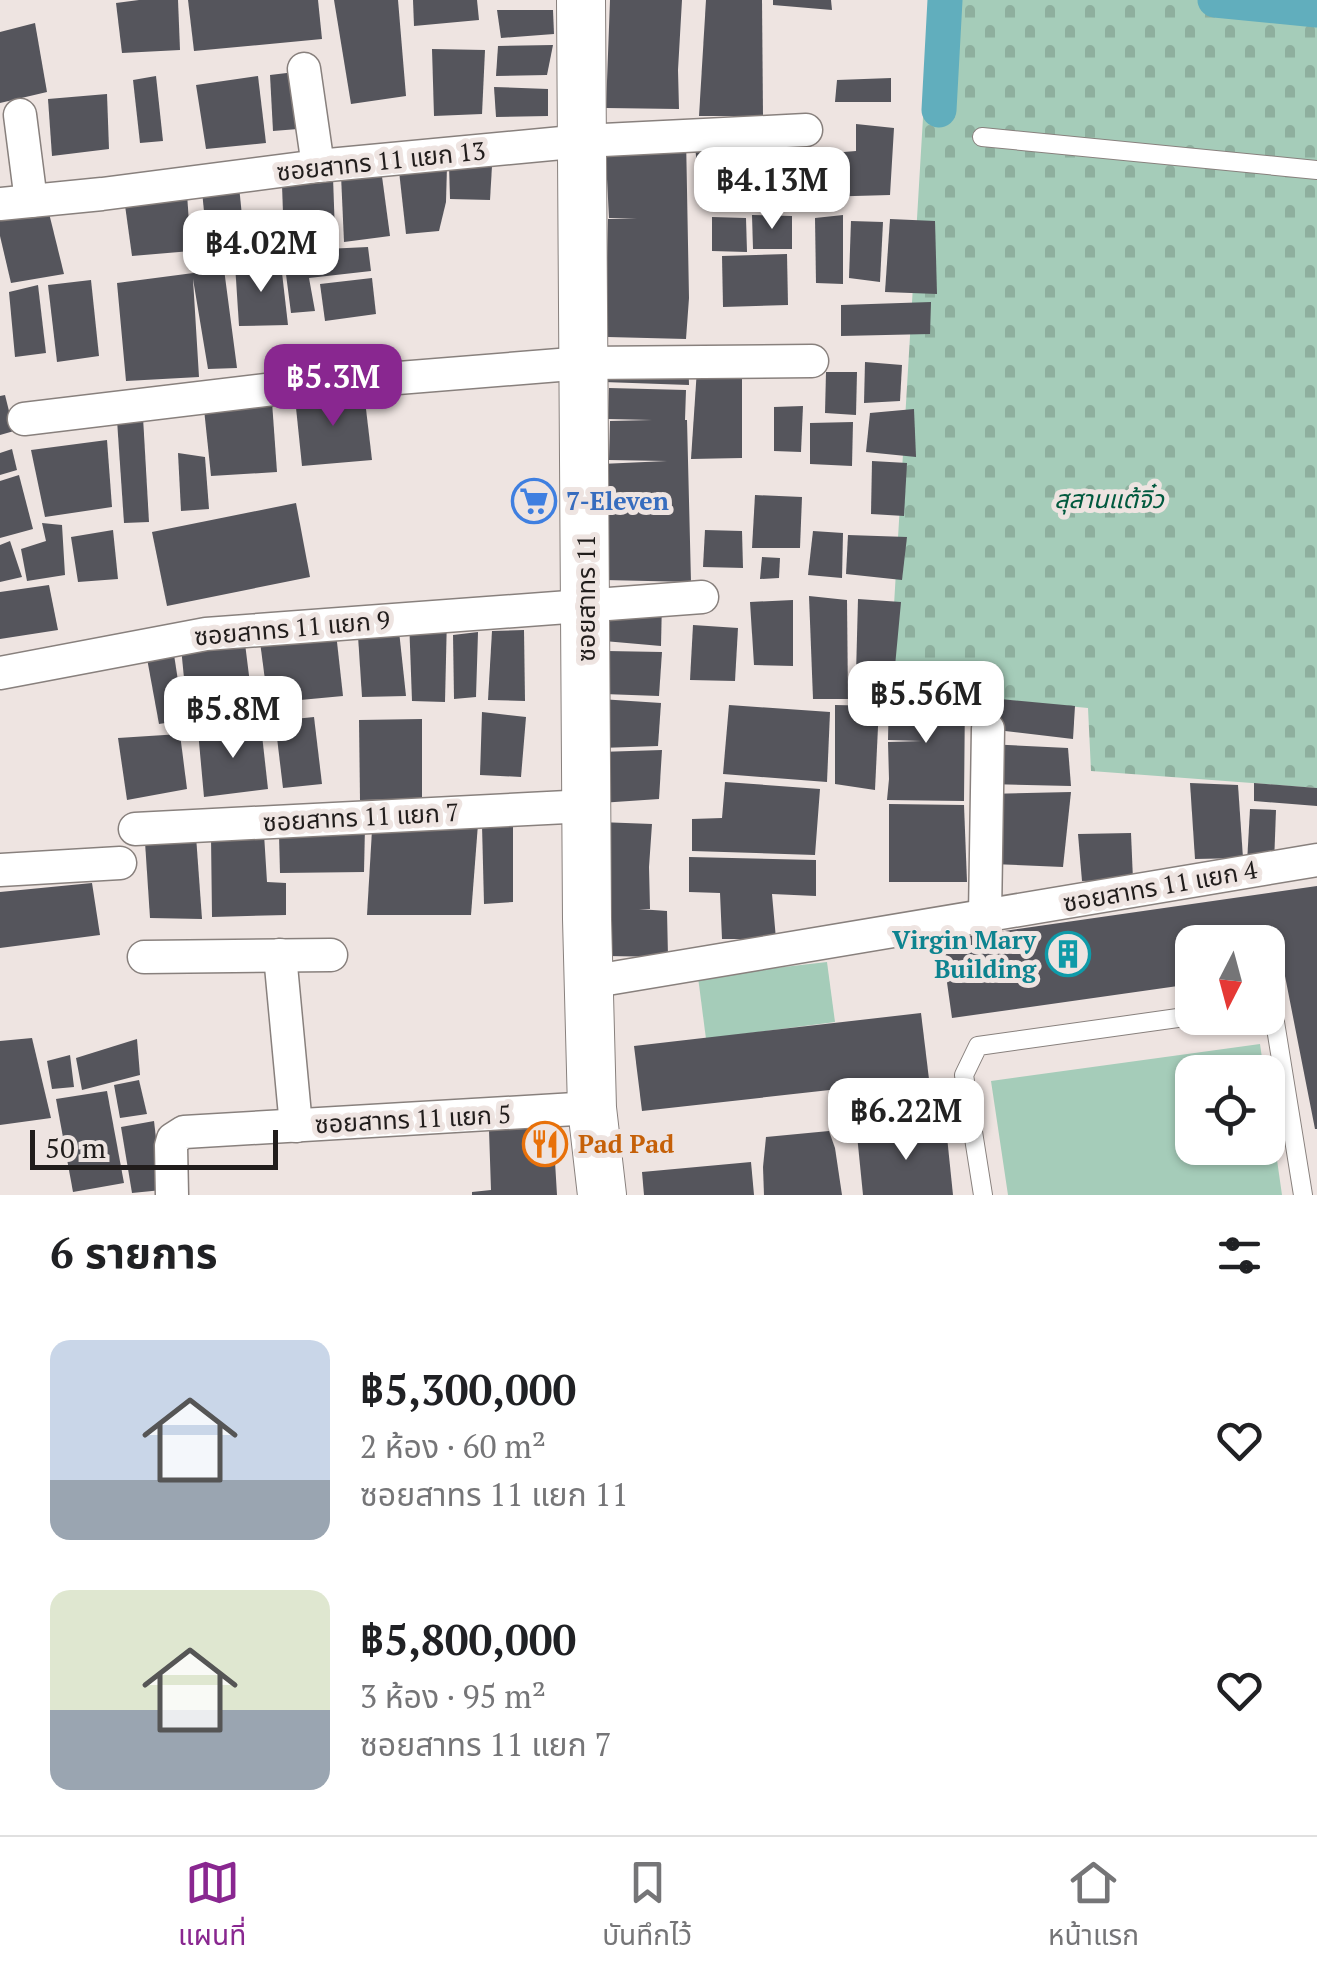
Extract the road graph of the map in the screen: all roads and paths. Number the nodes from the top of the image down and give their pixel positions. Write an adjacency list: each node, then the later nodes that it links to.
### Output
1 (581, 0): 6 (street, ซอยสาทร 11)
2 (304, 69): 7 (street)
3 (20, 115): 9 (street)
4 (806, 130): 6 (street, ซอยสาทร 11 แยก 13)
5 (982, 137): 8 (lane)
6 (583, 141): 7 (street, ซอยสาทร 11 แยก 13); 11 (street, ซอยสาทร 11)
7 (318, 166): 9 (street, ซอยสาทร 11 แยก 13)
8 (1317, 170)
9 (16, 202)
10 (812, 361): 11 (street)
11 (584, 363): 12 (street); 14 (street, ซอยสาทร 11)
12 (24, 419)
13 (702, 597): 14 (street, ซอยสาทร 11 แยก 9)
14 (586, 606): 15 (street, ซอยสาทร 11 แยก 9); 17 (street, ซอยสาทร 11)
15 (0, 673)
16 (988, 729): 22 (street)
17 (587, 806): 18 (street, ซอยสาทร 11 แยก 7); 26 (street, ซอยสาทร 11)
18 (135, 828)
19 (1317, 860): 22 (street, ซอยสาทร 11 แยก 4)
20 (120, 863): 21 (street)
21 (0, 870)
22 (984, 916): 26 (street, ซอยสาทร 11 แยก 4)
23 (330, 955): 24 (street)
24 (280, 956): 25 (street); 30 (street)
25 (144, 957)
26 (589, 982): 29 (street, ซอยสาทร 11)
27 (1175, 1018): 33 (lane)
28 (1276, 1035): 34 (lane)
29 (592, 1108): 30 (street, ซอยสาทร 11 แยก 5); 32 (street, ซอยสาทร 11)
30 (296, 1126): 31 (street, ซอยสาทร 11 แยก 5)
31 (172, 1195)
32 (602, 1195)
33 (983, 1195)
34 (1303, 1195)

